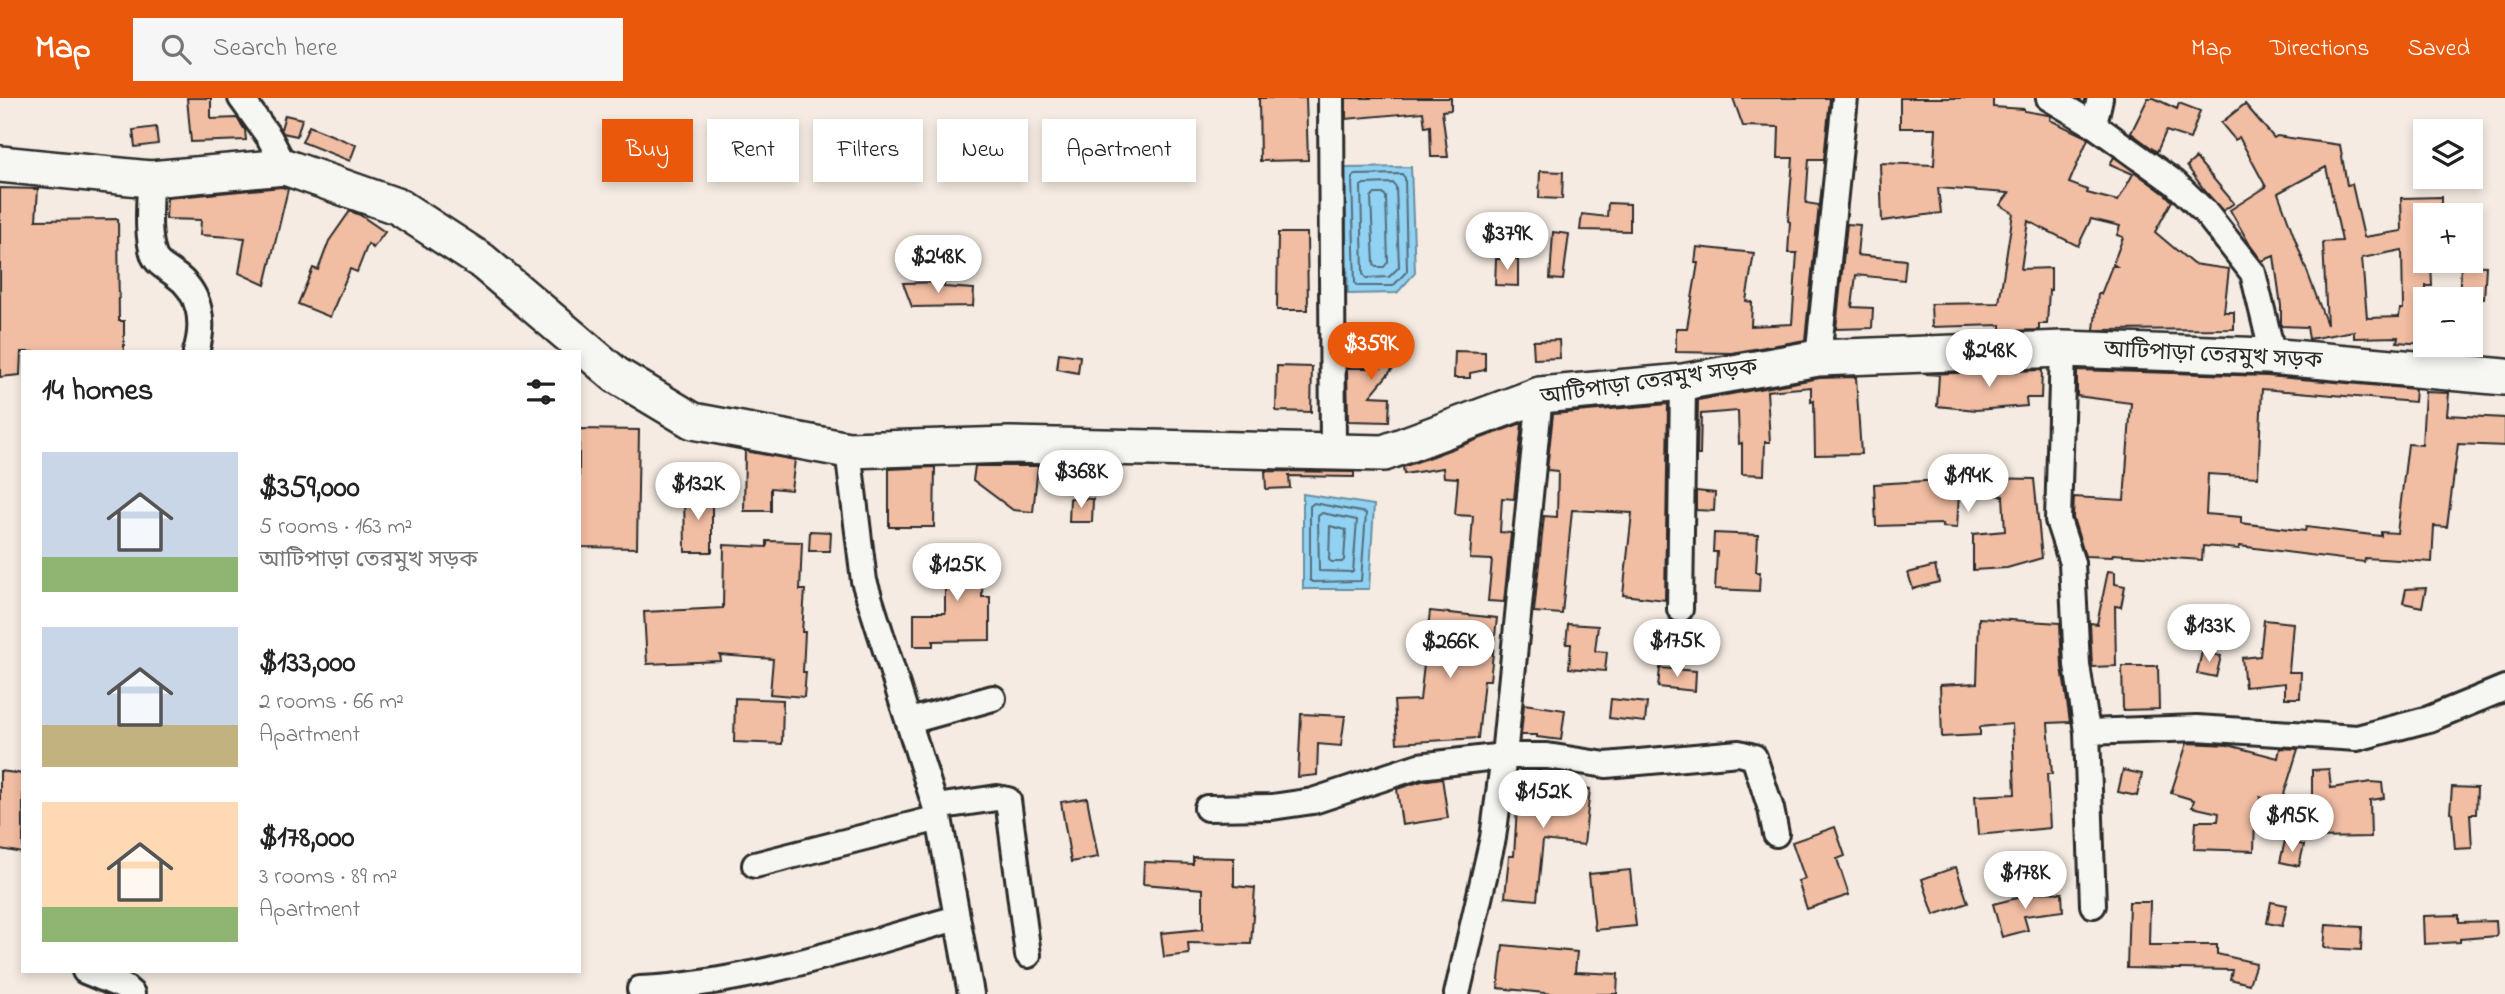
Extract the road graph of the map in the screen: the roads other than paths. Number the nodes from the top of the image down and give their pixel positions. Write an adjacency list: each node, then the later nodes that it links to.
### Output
1 (241, 98): 8 (street)
2 (1331, 98): 18 (street)
3 (1846, 98): 13 (street)
4 (2049, 98): 6 (street)
5 (2100, 98): 6 (street)
6 (2094, 125): 12 (street)
7 (0, 164): 9 (main road, আটিপাড়া তেরমুখ সড়ক)
8 (285, 167): 9 (main road, আটিপাড়া তেরমুখ সড়ক); 17 (main road, আটিপাড়া তেরমুখ সড়ক)
9 (150, 179): 11 (street)
10 (2063, 349): 12 (main road, আটিপাড়া তেরমুখ সড়ক); 13 (main road, আটিপাড়া তেরমুখ সড়ক); 23 (street)
11 (197, 350)
12 (2268, 356): 14 (main road, আটিপাড়া তেরমুখ সড়ক)
13 (1818, 358): 15 (main road, আটিপাড়া তেরমুখ সড়ক)
14 (2505, 377)
15 (1683, 382): 16 (main road, আটিপাড়া তেরমুখ সড়ক); 19 (street)
16 (1540, 395): 18 (main road, আটিপাড়া তেরমুখ সড়ক); 24 (street)
17 (848, 450): 18 (main road, আটিপাড়া তেরমুখ সড়ক); 22 (street)
18 (1333, 453)
19 (1681, 609)
20 (2505, 688): 23 (street)
21 (993, 698): 22 (street)
22 (910, 721): 26 (street)
23 (2087, 732): 29 (street)
24 (1504, 756): 25 (street); 27 (street); 36 (street)
25 (1207, 808)
26 (938, 812): 28 (street); 30 (street); 31 (street)
27 (1776, 834)
28 (755, 865)
29 (2093, 905)
30 (957, 918): 33 (street); 35 (street)
31 (1028, 956)
32 (90, 973): 34 (street)
33 (640, 989)
34 (132, 994)
35 (971, 994)
36 (1457, 994)

